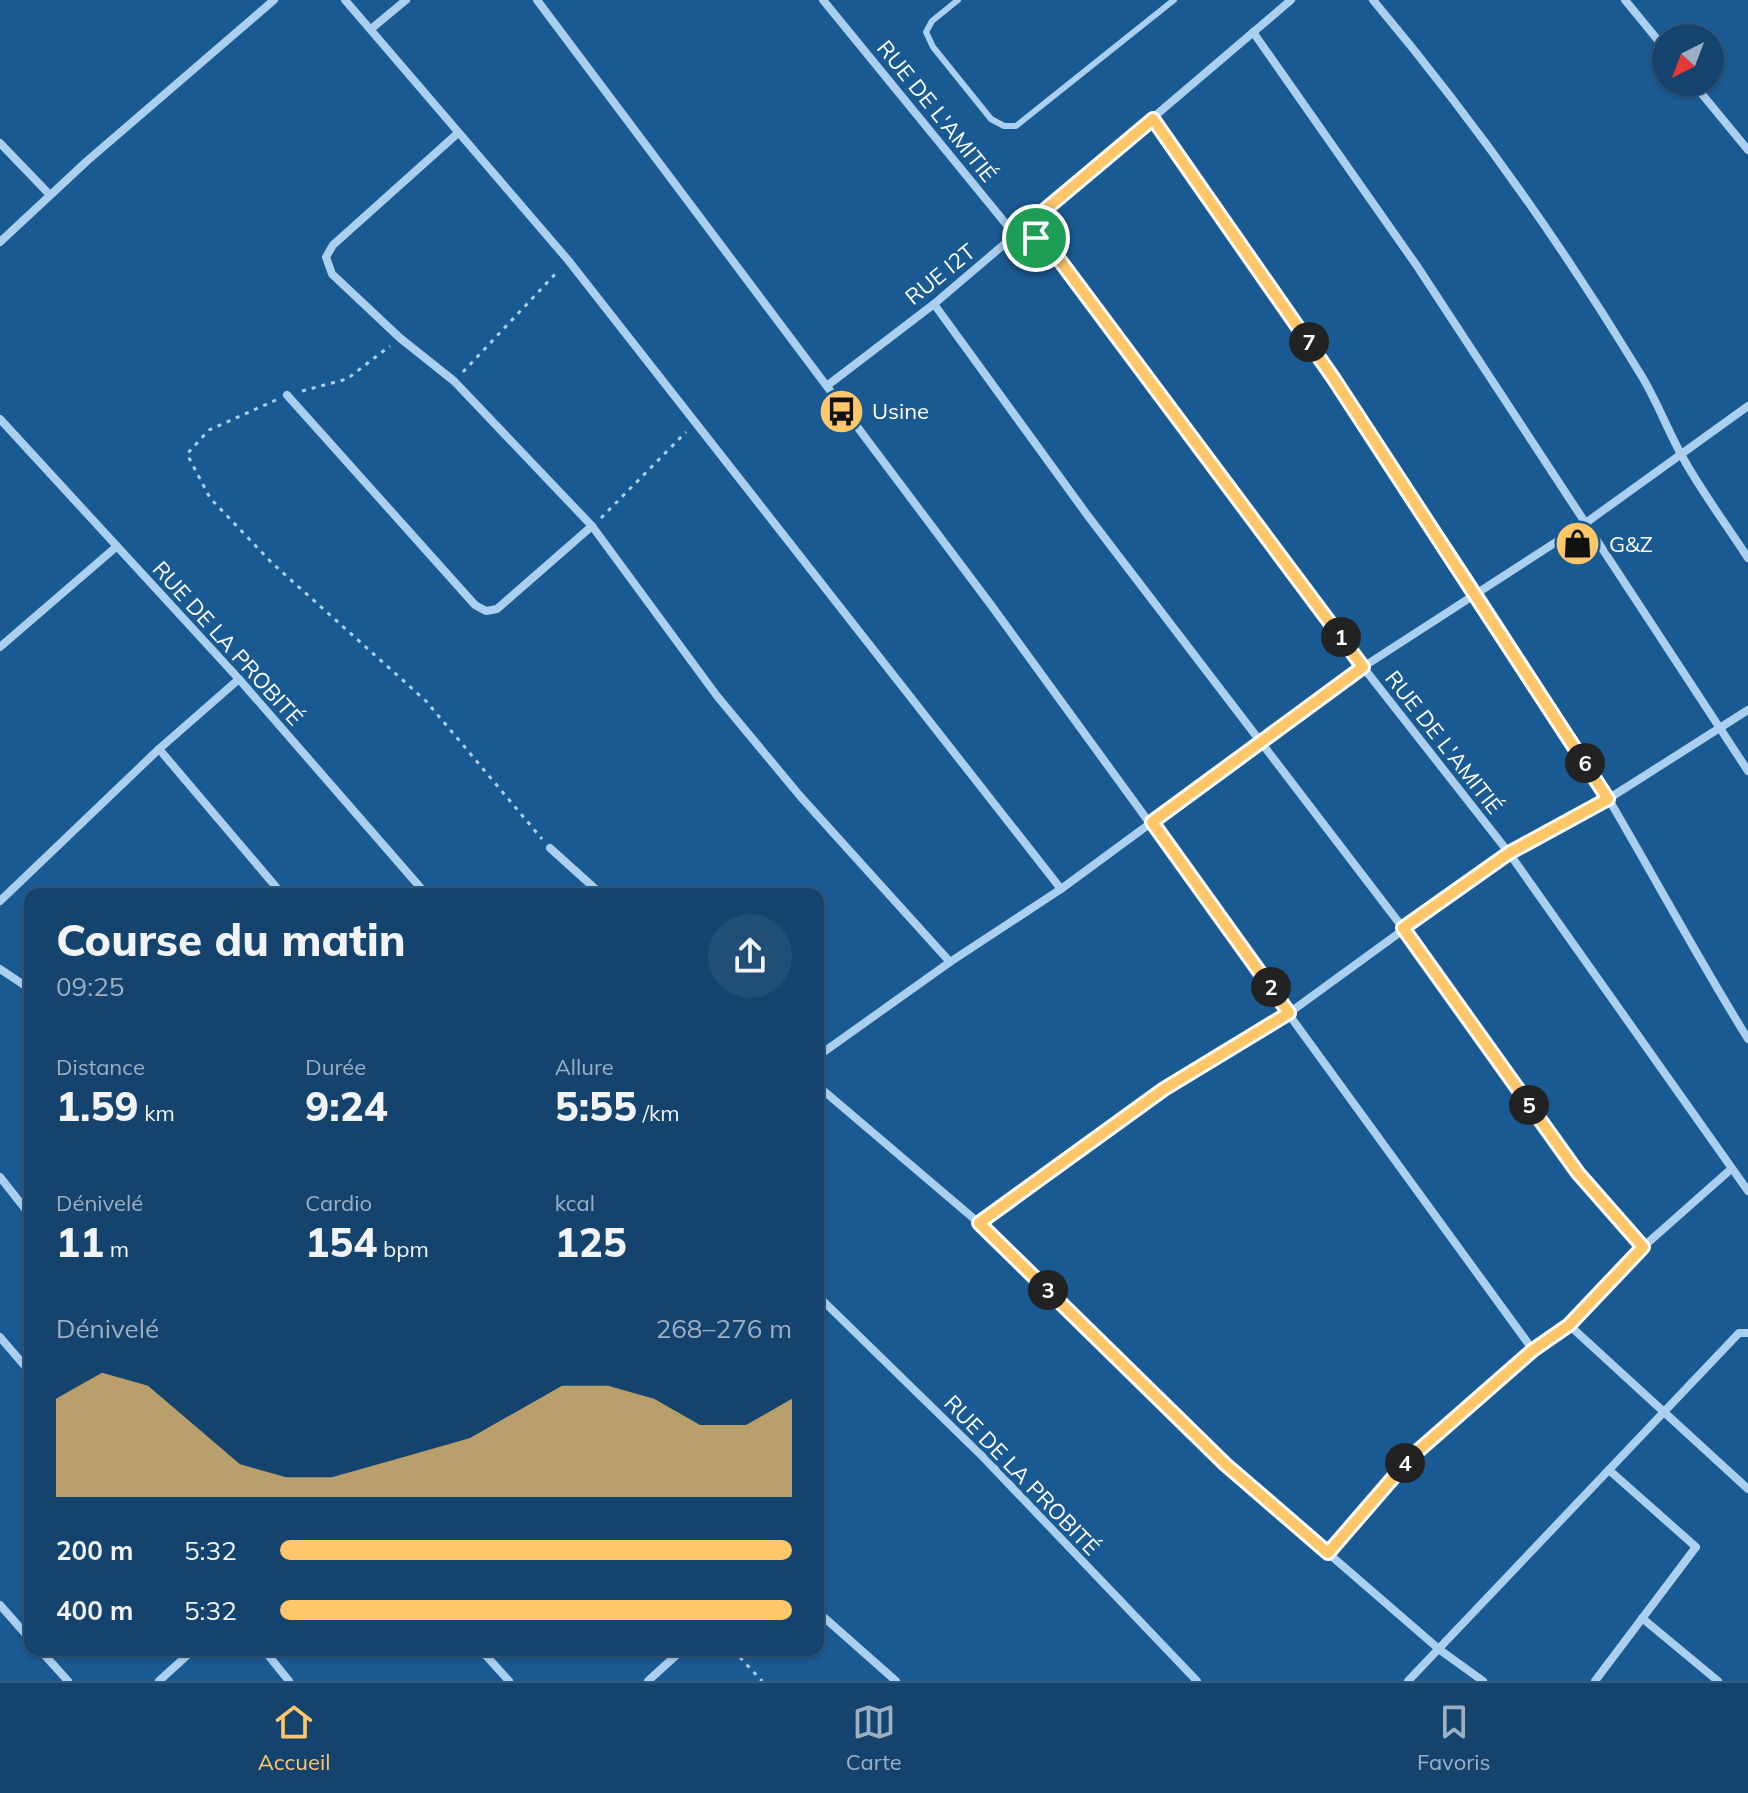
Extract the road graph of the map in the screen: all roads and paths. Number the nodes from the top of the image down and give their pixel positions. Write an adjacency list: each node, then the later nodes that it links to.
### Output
1 (274, 0): 19 (street)
2 (345, 0): 11 (street)
3 (406, 0): 11 (street)
4 (537, 0): 26 (street)
5 (823, 0): 20 (street, RUE DE L'AMITIÉ)
6 (958, 0): 7 (lane)
7 (1174, 0)
8 (1291, 0): 12 (street, RUE I2T)
9 (1373, 0): 31 (street)
10 (1625, 0): 13 (street)
11 (371, 29): 16 (street)
12 (1253, 32): 15 (street, RUE I2T); 32 (street)
13 (1652, 33)
14 (1704, 96): 18 (street)
15 (1153, 119): 20 (street, RUE I2T); 36 (street)
16 (458, 133): 22 (street); 24 (street)
17 (0, 143): 19 (street)
18 (1748, 150)
19 (50, 195): 21 (street)
20 (1015, 235): 23 (street, RUE I2T); 38 (street, RUE DE L'AMITIÉ)
21 (0, 242)
22 (568, 260): 25 (path); 30 (street)
23 (934, 304): 26 (street, RUE I2T); 42 (street)
24 (400, 338): 25 (street); 27 (path)
25 (454, 381): 33 (street)
26 (828, 385): 46 (street)
27 (287, 395): 33 (street); 47 (path)
28 (1748, 406): 31 (street)
29 (0, 419): 34 (street, RUE DE LA PROBITÉ)
30 (696, 423): 33 (path); 52 (street)
31 (1681, 455): 32 (street); 35 (street)
32 (1587, 522): 36 (street); 41 (street)
33 (592, 526): 55 (street)
34 (116, 547): 37 (street); 39 (street, RUE DE LA PROBITÉ)
35 (1748, 558)
36 (1478, 595): 38 (street); 45 (street)
37 (0, 647)
38 (1363, 667): 42 (street); 48 (street, RUE DE L'AMITIÉ)
39 (239, 679): 43 (street); 50 (street, RUE DE LA PROBITÉ)
40 (1748, 710): 41 (street)
41 (1721, 728): 44 (street); 45 (street)
42 (1259, 740): 46 (street); 54 (street)
43 (159, 749): 49 (street); 53 (street)
44 (1748, 771)
45 (1608, 799): 48 (street); 59 (street)
46 (1152, 822): 52 (street); 58 (street)
47 (550, 848): 51 (street)
48 (1509, 853): 54 (street); 62 (street, RUE DE L'AMITIÉ)
49 (277, 888)
50 (421, 888)
51 (594, 888)
52 (1061, 889): 55 (street)
53 (0, 901)
54 (1403, 928): 58 (street); 67 (street)
55 (950, 962): 60 (street)
56 (0, 969): 57 (street)
57 (24, 985)
58 (1289, 1013): 66 (street); 72 (street)
59 (1748, 1039)
60 (824, 1052)
61 (824, 1091): 66 (street)
62 (1730, 1170): 64 (street, RUE DE L'AMITIÉ); 67 (street)
63 (0, 1177): 65 (street)
64 (1748, 1191)
65 (24, 1207)
66 (979, 1223): 77 (street)
67 (1643, 1247): 69 (street)
68 (824, 1302): 96 (street, RUE DE LA PROBITÉ)
69 (1569, 1325): 72 (street); 74 (street)
70 (1748, 1333): 74 (street)
71 (0, 1337): 73 (street)
72 (1533, 1350): 77 (street)
73 (24, 1365)
74 (1662, 1414): 75 (street); 76 (street)
75 (1609, 1470): 80 (street); 82 (street)
76 (1748, 1489)
77 (1328, 1553): 82 (street)
78 (0, 1605): 81 (street)
79 (824, 1617): 95 (street)
80 (1642, 1618): 99 (street); 100 (street)
81 (24, 1632)
82 (1440, 1650): 97 (street); 98 (street)
83 (45, 1656): 89 (street)
84 (186, 1656): 90 (street)
85 (269, 1656): 91 (street)
86 (486, 1656): 92 (street)
87 (675, 1656): 93 (street)
88 (739, 1656): 94 (path)
89 (68, 1681)
90 (159, 1681)
91 (289, 1681)
92 (509, 1681)
93 (648, 1681)
94 (762, 1681)
95 (896, 1681)
96 (1197, 1681)
97 (1408, 1681)
98 (1483, 1681)
99 (1595, 1681)
100 (1718, 1681)

